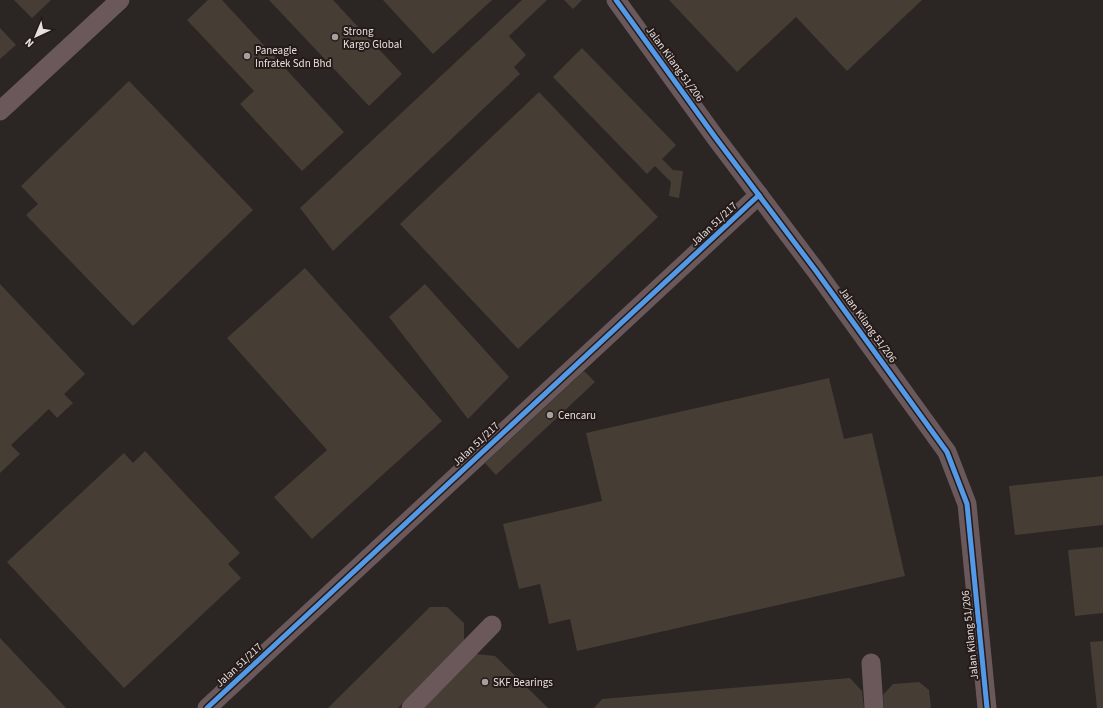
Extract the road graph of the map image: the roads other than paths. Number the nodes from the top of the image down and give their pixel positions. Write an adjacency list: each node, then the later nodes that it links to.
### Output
1 (120, 0): 3 (street)
2 (616, 0): 4 (street, Jalan Kilang 51/206)
3 (0, 111)
4 (759, 195): 7 (street, Jalan 51/217); 10 (street, Jalan Kilang 51/206)
5 (492, 625): 8 (street)
6 (871, 663): 9 (street)
7 (207, 708)
8 (411, 708)
9 (874, 708)
10 (987, 708)

